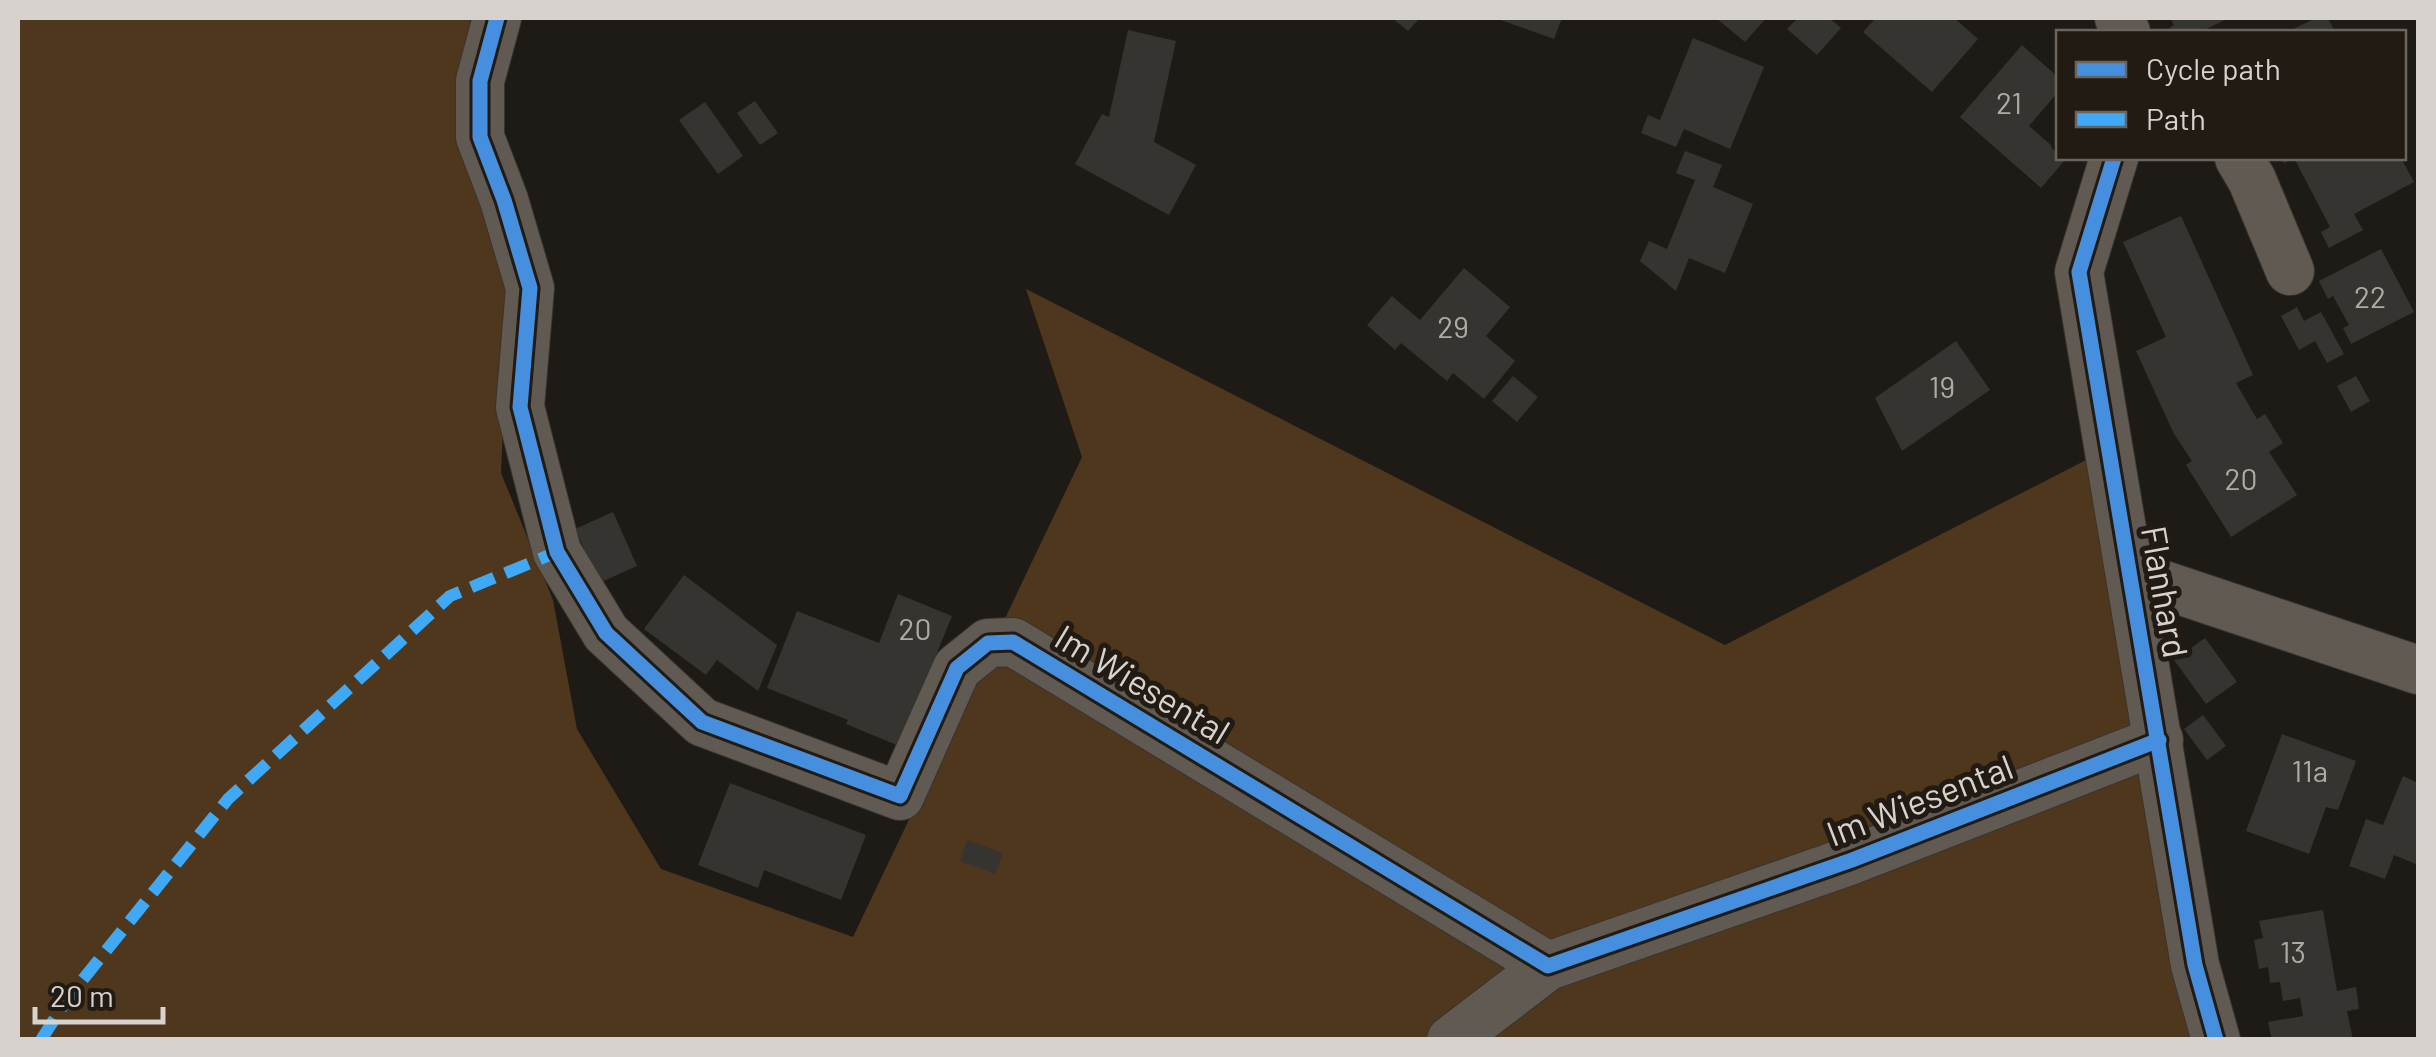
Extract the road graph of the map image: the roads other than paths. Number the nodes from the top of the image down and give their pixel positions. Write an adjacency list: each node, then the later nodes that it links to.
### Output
1 (498, 18): 8 (street, Im Wiesental)
2 (2113, 160): 5 (street, Flanhard)
3 (2239, 160): 4 (street)
4 (2290, 270)
5 (2131, 574): 6 (street, Flanhard); 7 (street, Flanhard)
6 (2418, 670)
7 (2159, 740): 8 (street, Im Wiesental); 10 (street, Flanhard)
8 (1548, 966): 9 (street)
9 (1451, 1040)
10 (2216, 1040)

